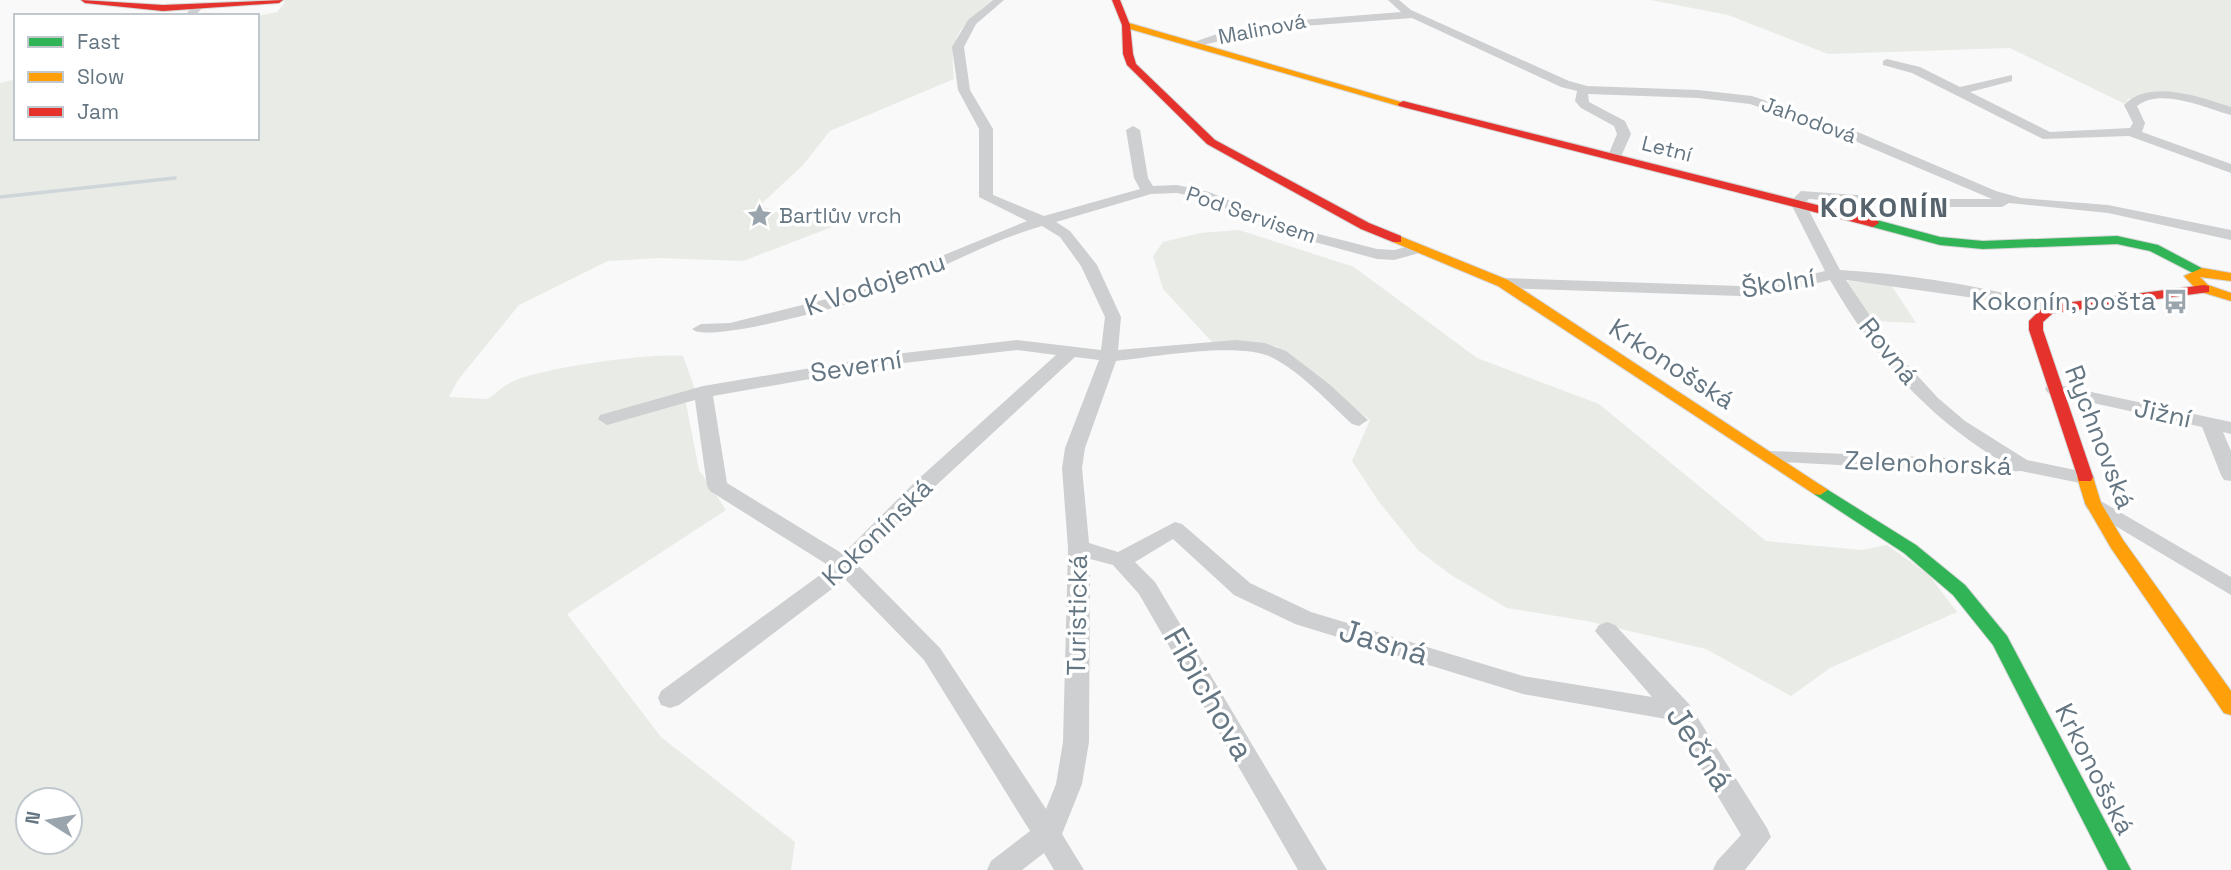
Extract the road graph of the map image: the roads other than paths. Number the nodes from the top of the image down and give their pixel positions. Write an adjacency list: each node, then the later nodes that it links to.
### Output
1 (85, 0): 6 (street)
2 (279, 0): 6 (street)
3 (999, 0): 22 (street, Turistická)
4 (1115, 0): 8 (street, Krkonošská)
5 (1393, 0): 7 (street, Jahodová)
6 (194, 11)
7 (1414, 15): 9 (street, Malinová); 12 (street, Jahodová)
8 (1126, 25): 9 (street, Letní); 24 (street, Krkonošská)
9 (1194, 44): 17 (street, Letní)
10 (1887, 63): 13 (street)
11 (2008, 78): 13 (street)
12 (1583, 89): 17 (street); 21 (street, Jahodová)
13 (1959, 91): 16 (street)
14 (2231, 111): 16 (street)
15 (1133, 130): 19 (street)
16 (2135, 132): 18 (street)
17 (1614, 158): 20 (street, Letní)
18 (2231, 169)
19 (1150, 190): 22 (street, Pod Servisem); 24 (street, Pod Servisem)
20 (1797, 202): 21 (street); 25 (street, Letní); 26 (street, Rovná)
21 (2021, 202): 23 (street, Jahodová)
22 (1044, 221): 32 (street, K Vodojemu); 34 (street, Turistická)
23 (2231, 235)
24 (1418, 249): 28 (street, Krkonošská)
25 (2202, 272): 27 (street, Letní); 29 (street)
26 (1833, 274): 28 (street, Školní); 31 (street, Školní); 42 (street, Rovná)
27 (2231, 277)
28 (1503, 284): 41 (street, Krkonošská)
29 (2204, 289): 30 (street); 31 (street)
30 (2231, 297)
31 (2049, 309): 35 (street, Rychnovská)
32 (701, 329)
33 (1071, 351): 34 (street, Severní); 36 (street, Severní); 48 (street, Kokonínská)
34 (1110, 356): 38 (street); 46 (street, Turistická)
35 (2054, 389): 39 (street, Jižní); 44 (street, Rychnovská)
36 (703, 391): 37 (street, Severní); 48 (street)
37 (607, 419)
38 (1359, 420)
39 (2210, 423): 40 (street, Jižní); 43 (street)
40 (2231, 428)
41 (1770, 457): 42 (street, Zelenohorská); 59 (street, Krkonošská)
42 (2021, 465): 44 (street, Zelenohorská)
43 (2231, 475)
44 (2085, 478): 45 (street, Rychnovská)
45 (2093, 503): 49 (street); 52 (street, Rychnovská)
46 (1079, 548): 47 (street); 54 (street, Turistická)
47 (1121, 560): 53 (street, Jasná); 57 (street, Fibichova)
48 (846, 566): 51 (street, Kokonínská); 54 (street)
49 (2231, 587)
50 (1607, 631): 53 (street, Ječná)
51 (670, 698)
52 (2231, 707)
53 (1680, 711): 58 (street, Ječná)
54 (1049, 833): 55 (street); 56 (street)
55 (1001, 870)
56 (1070, 870)
57 (1313, 870)
58 (1727, 870)
59 (2120, 870)

